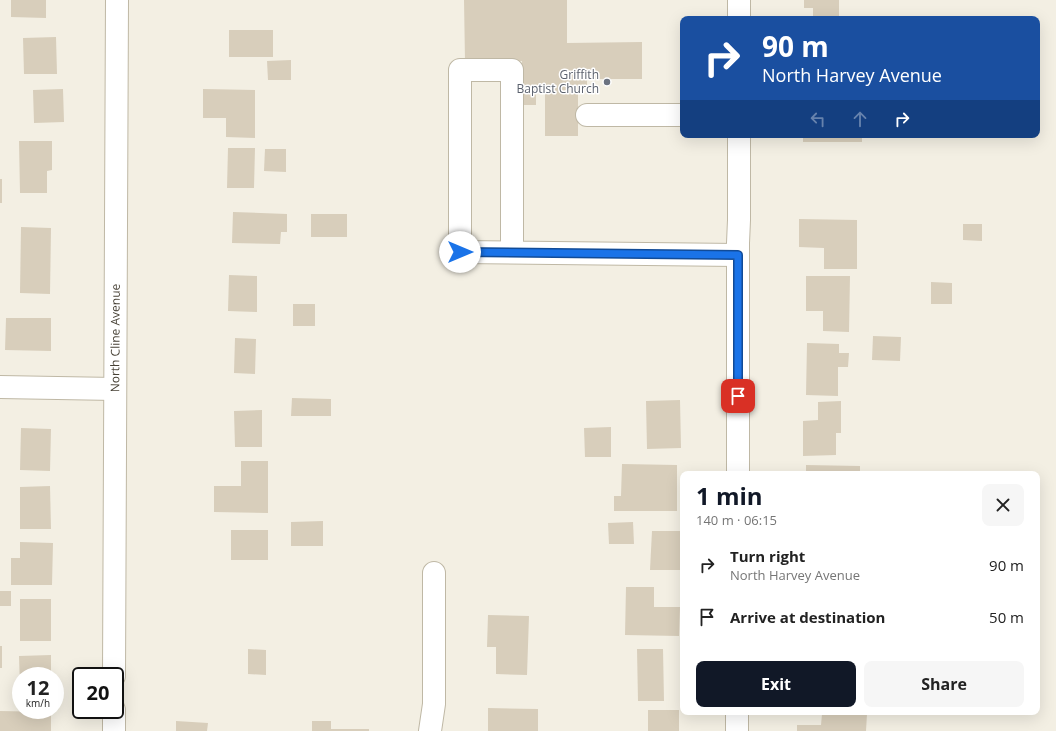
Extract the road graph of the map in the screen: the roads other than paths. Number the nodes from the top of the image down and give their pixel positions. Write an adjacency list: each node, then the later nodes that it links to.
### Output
1 (116, 0): 10 (street, North Cline Avenue)
2 (739, 0): 3 (street)
3 (739, 16)
4 (587, 115): 5 (street)
5 (680, 116)
6 (739, 138): 8 (street)
7 (512, 252): 7 (street); 8 (street)
8 (738, 255): 11 (street)
9 (0, 387): 10 (street)
10 (115, 389): 13 (street, North Cline Avenue)
11 (738, 471)
12 (434, 573): 17 (street)
13 (114, 667)
14 (737, 715): 18 (street)
15 (114, 719): 16 (street)
16 (114, 731)
17 (430, 731)
18 (737, 731)

